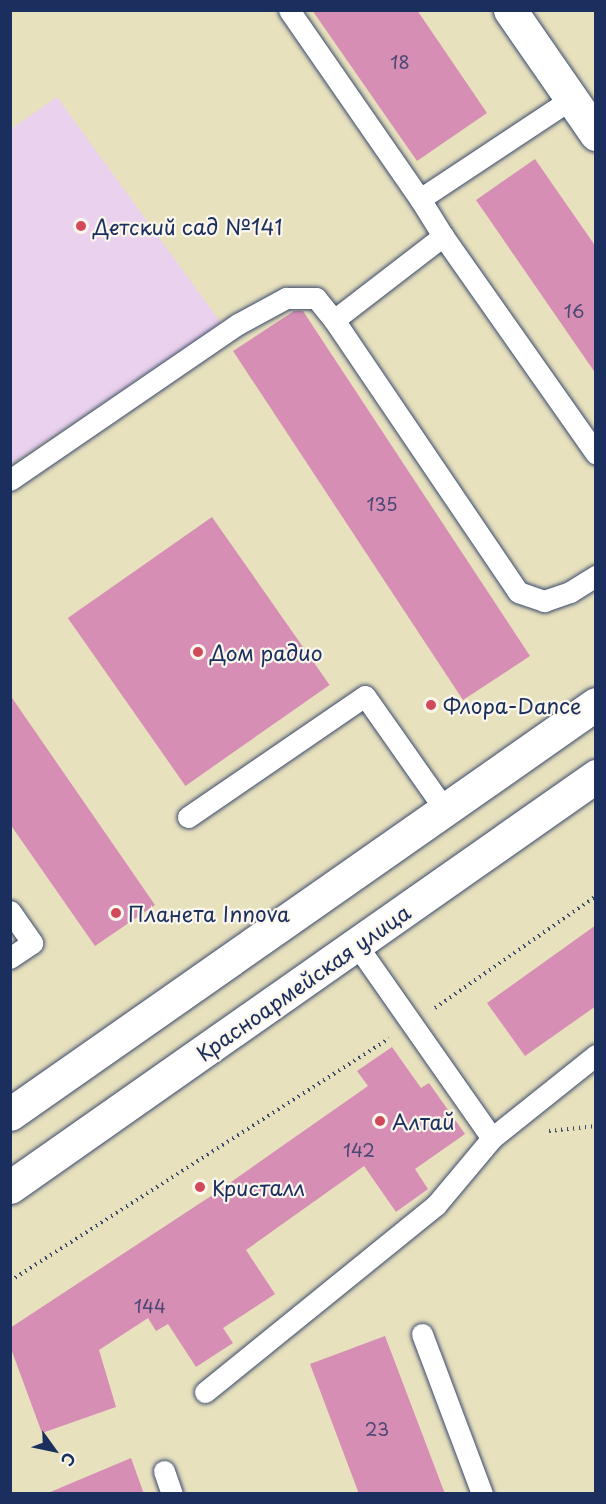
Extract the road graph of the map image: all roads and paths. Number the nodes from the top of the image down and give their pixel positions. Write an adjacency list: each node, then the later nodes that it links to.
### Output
1 (289, 10): 5 (lane)
2 (510, 10): 3 (main road)
3 (571, 99): 4 (main road); 5 (lane)
4 (596, 135)
5 (420, 199): 6 (lane)
6 (443, 236): 7 (lane); 8 (lane)
7 (334, 320): 9 (lane); 10 (lane)
8 (596, 454)
9 (10, 480)
10 (596, 576)
11 (596, 704): 13 (main road)
12 (596, 776): 17 (main road, Красноармейская улица)
13 (445, 810): 14 (lane); 21 (main road)
14 (188, 817)
15 (596, 896): 19 (path)
16 (10, 911): 18 (lane)
17 (356, 944): 19 (lane); 23 (main road, Красноармейская улица)
18 (10, 958)
19 (411, 1025): 22 (lane); 24 (path)
20 (596, 1055): 22 (lane)
21 (10, 1114)
22 (492, 1138): 26 (lane)
23 (10, 1188)
24 (10, 1281)
25 (422, 1334): 29 (lane)
26 (205, 1392)
27 (164, 1471): 28 (lane)
28 (172, 1494)
29 (482, 1494)

